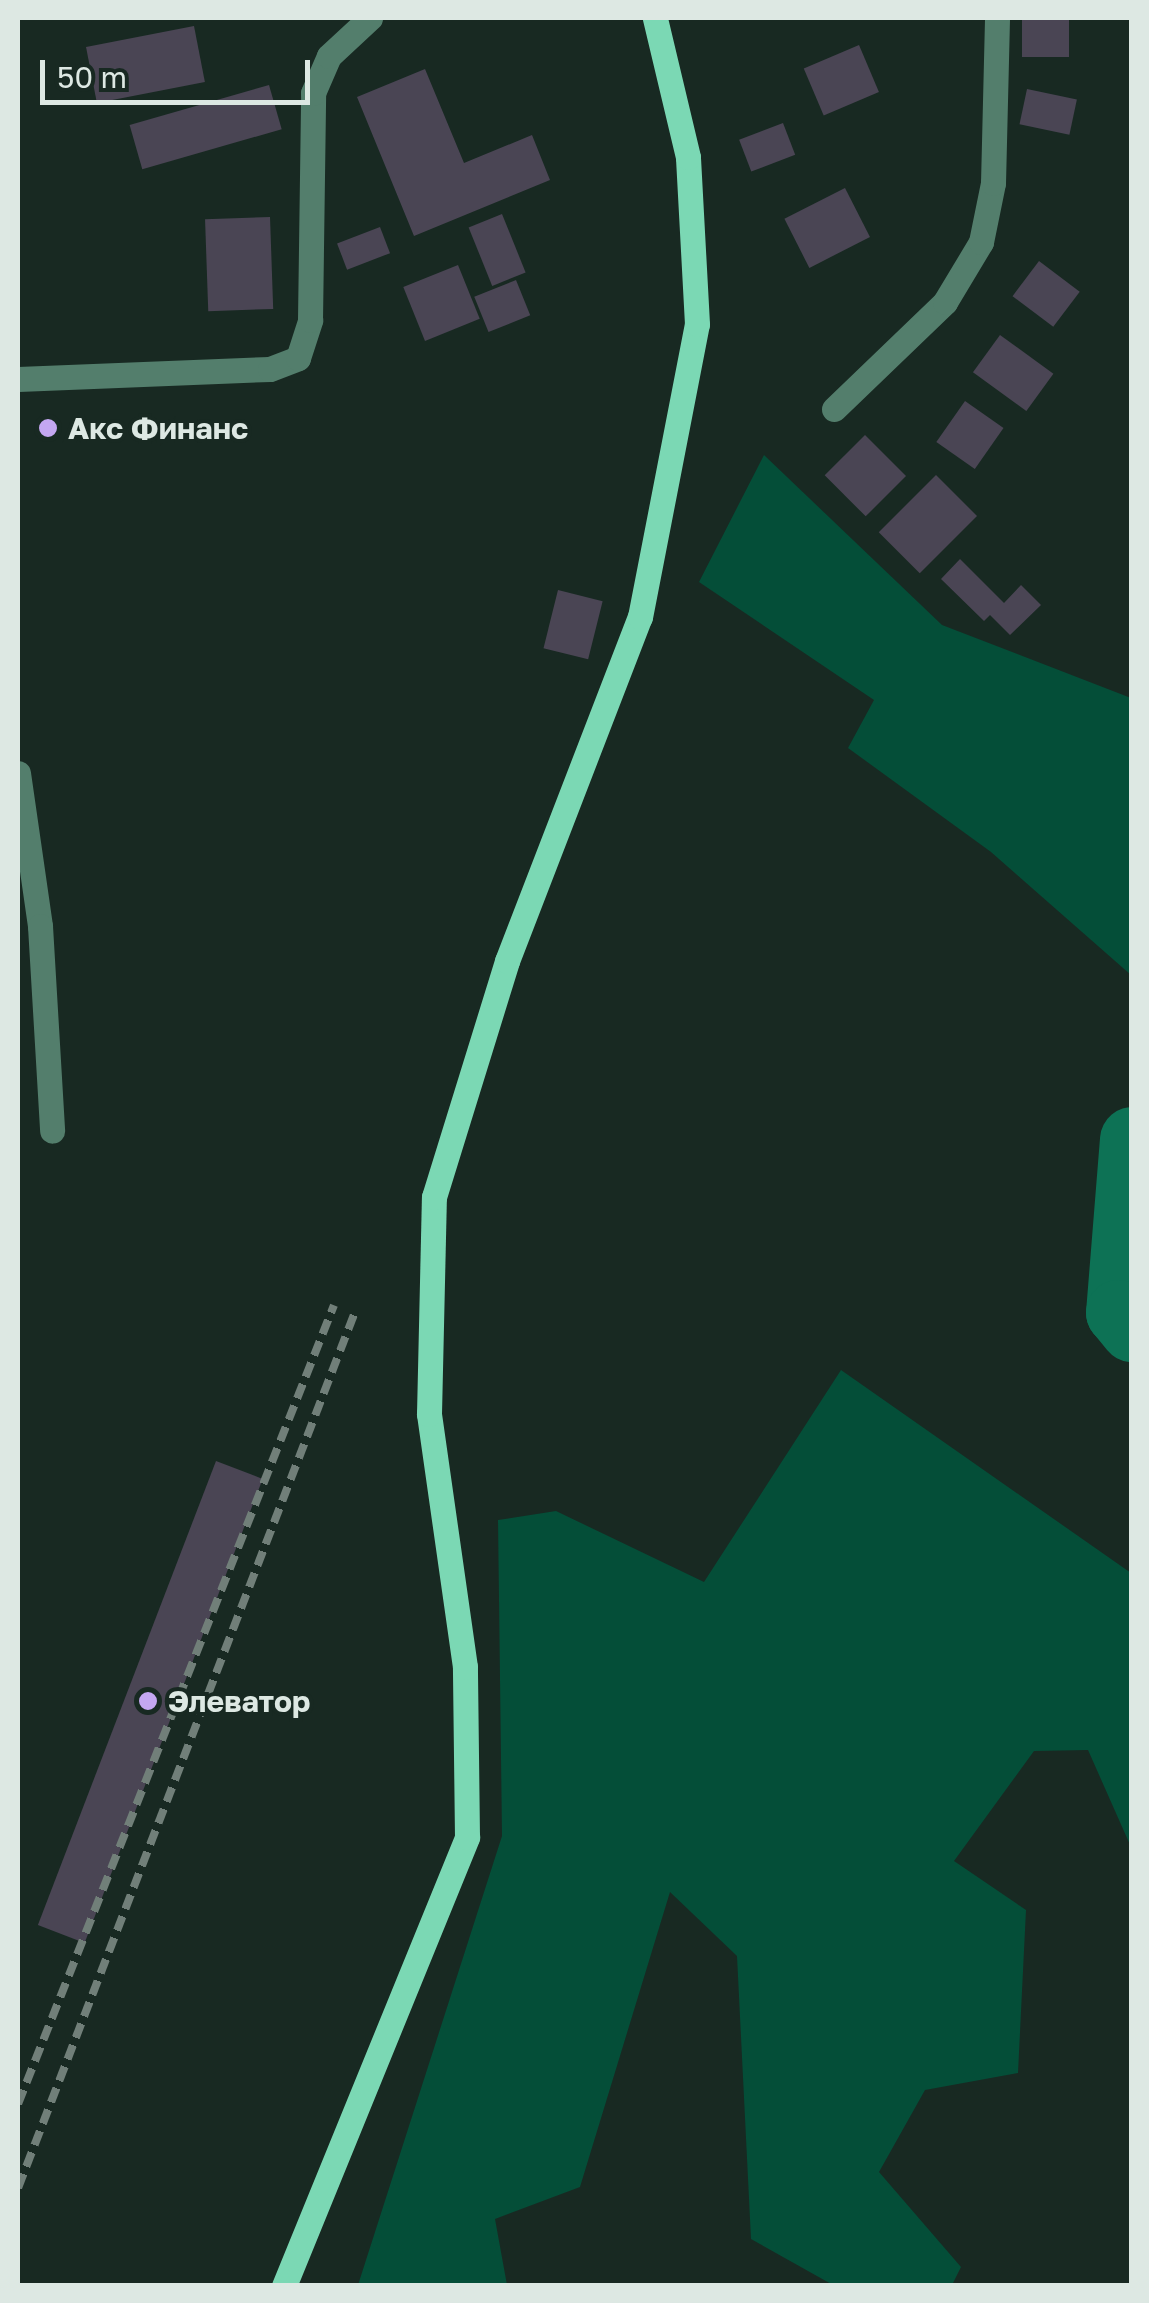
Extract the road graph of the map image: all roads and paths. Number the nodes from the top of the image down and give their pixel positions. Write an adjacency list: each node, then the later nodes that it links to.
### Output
1 (370, 18): 4 (street)
2 (655, 18): 8 (main road)
3 (997, 18): 5 (street)
4 (18, 379)
5 (834, 409)
6 (18, 774): 7 (street)
7 (52, 1131)
8 (284, 2286)

